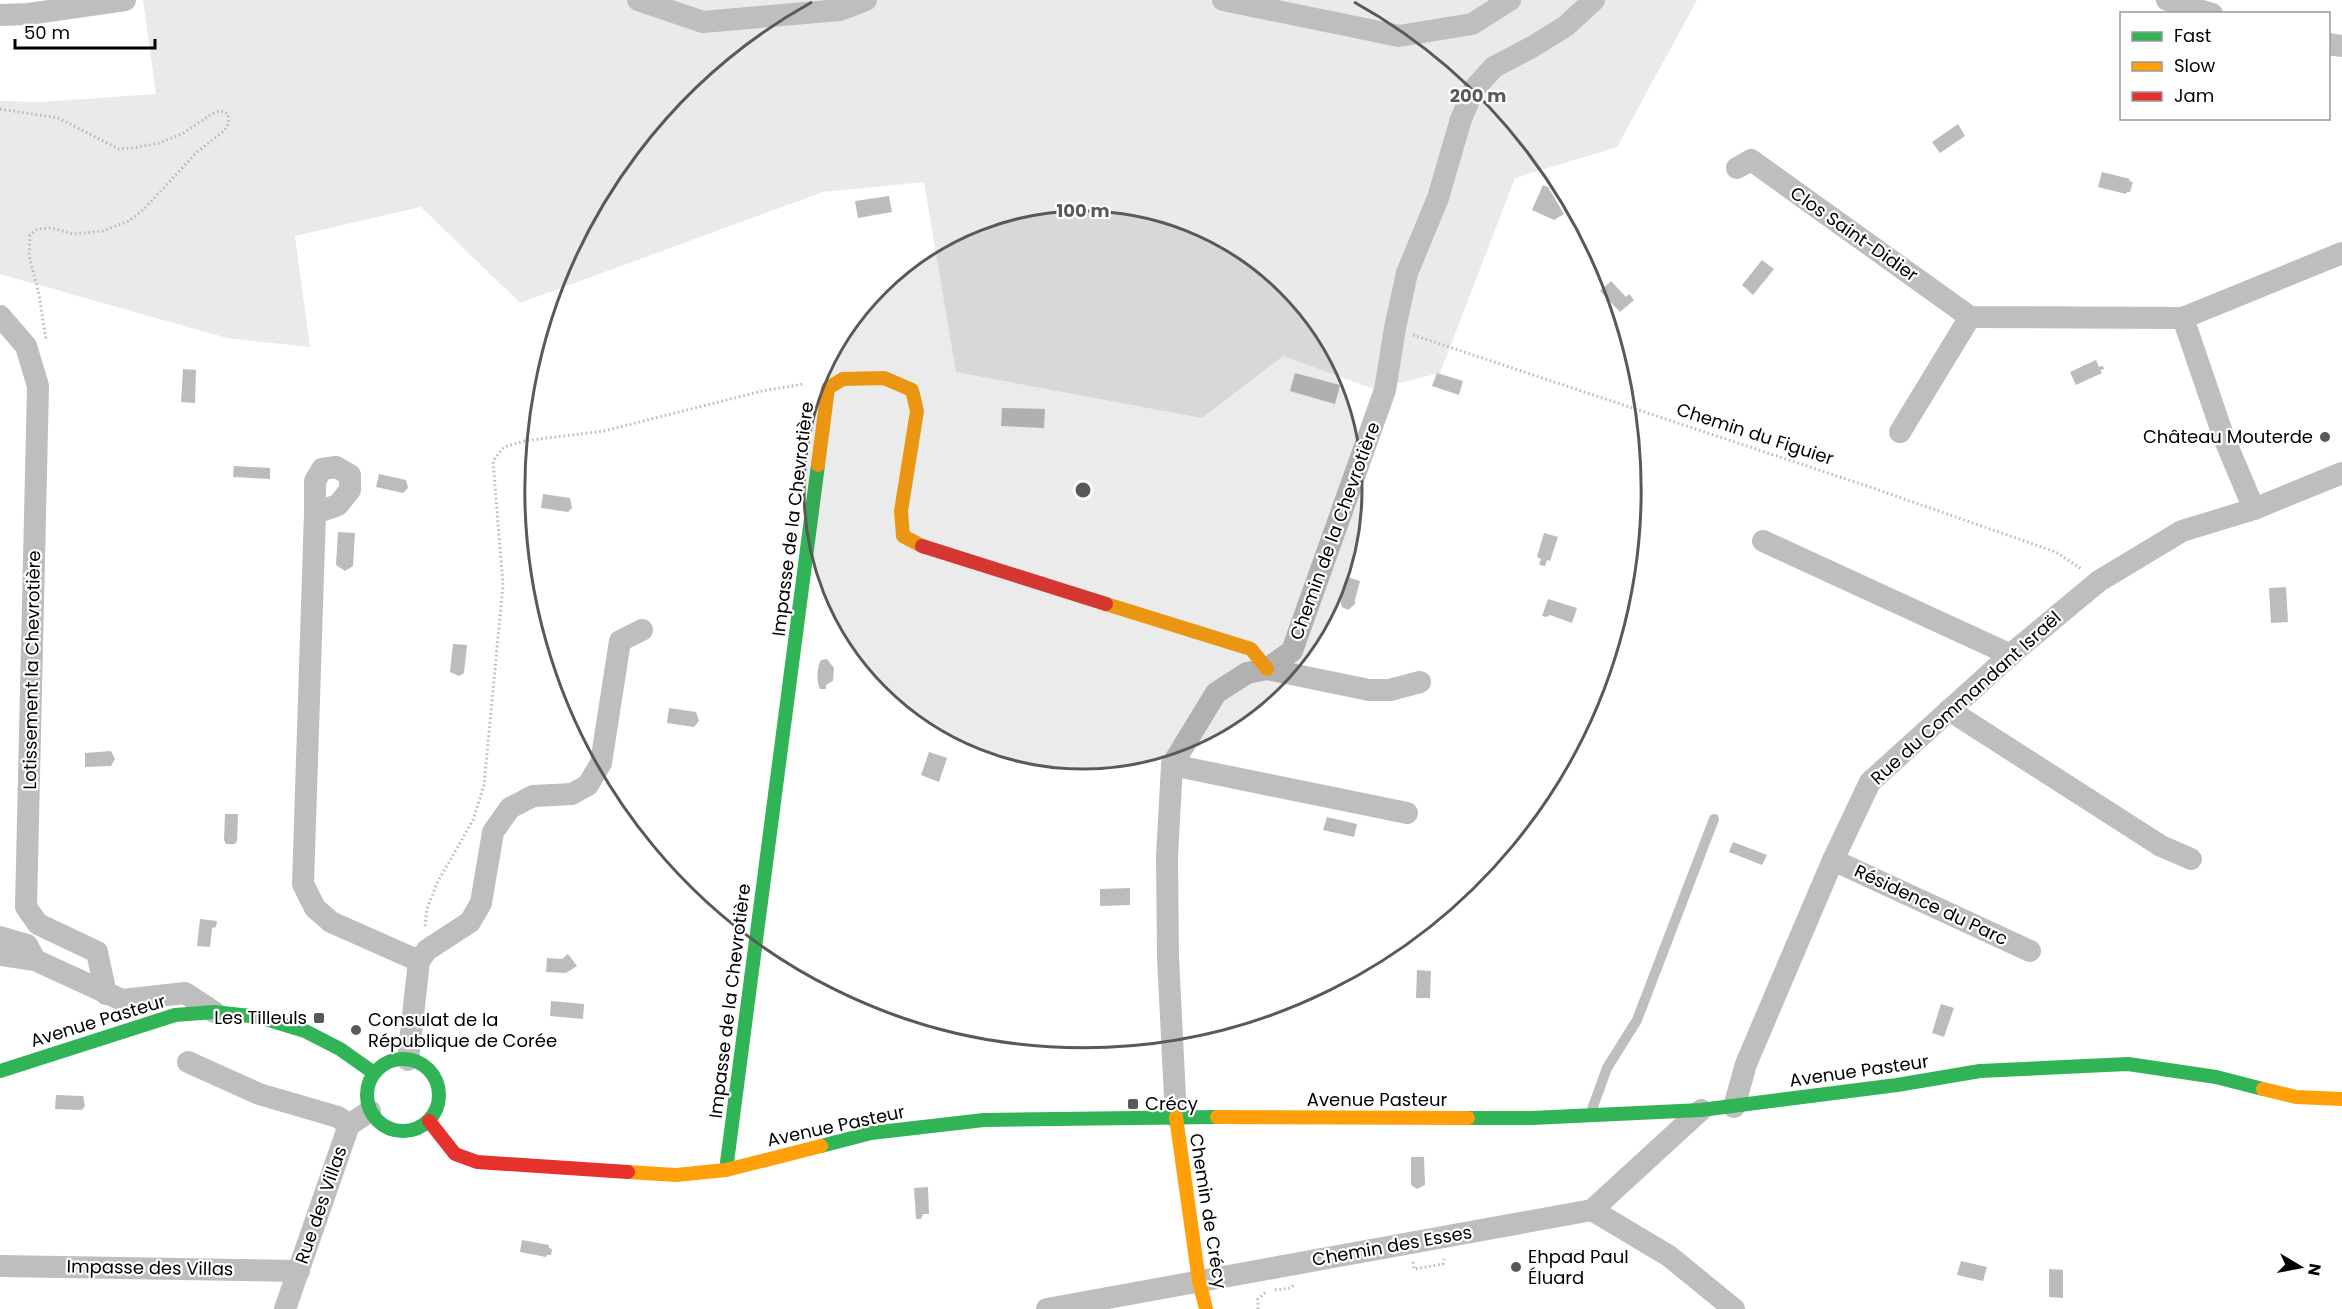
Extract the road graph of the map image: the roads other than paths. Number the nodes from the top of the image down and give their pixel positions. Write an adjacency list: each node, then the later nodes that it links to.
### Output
1 (125, 0): 9 (street)
2 (638, 0): 3 (street)
3 (866, 0)
4 (1223, 0): 5 (street)
5 (1510, 0)
6 (1594, 0): 22 (street, Chemin de la Chevrotière)
7 (2167, 0): 8 (street)
8 (2206, 12)
9 (0, 15)
10 (1737, 168): 13 (street, Clos Saint-Didier)
11 (2342, 253): 14 (street)
12 (0, 316): 35 (street, Lotissement la Chevrotière)
13 (1970, 317): 14 (street); 15 (street)
14 (2183, 318): 17 (street)
15 (1900, 432)
16 (2342, 473): 17 (street, Rue du Commandant Israël)
17 (2254, 509): 21 (street, Rue du Commandant Israël)
18 (315, 513): 34 (street)
19 (1762, 541): 21 (street)
20 (642, 630): 34 (street)
21 (2011, 655): 24 (street, Rue du Commandant Israël)
22 (1267, 669): 23 (street); 25 (street, Chemin de la Chevrotière); 49 (main road, Impasse de la Chevrotière)
23 (1420, 682)
24 (1949, 710): 28 (street); 29 (street, Rue du Commandant Israël)
25 (1172, 765): 26 (street); 46 (street, Chemin de la Chevrotière)
26 (1407, 813)
27 (1714, 819): 45 (lane)
28 (2191, 859)
29 (1833, 860): 31 (street, Résidence du Parc); 42 (street, Rue du Commandant Israël)
30 (0, 937): 33 (street)
31 (2030, 951)
32 (0, 955): 33 (street)
33 (35, 960): 35 (street)
34 (419, 961): 37 (street)
35 (106, 994): 36 (street)
36 (214, 1012): 39 (main road, Avenue Pasteur); 40 (main road, Avenue Pasteur)
37 (408, 1060): 40 (main road); 47 (main road)
38 (188, 1062): 48 (street)
39 (0, 1071)
40 (374, 1073): 44 (main road)
41 (2342, 1099): 42 (main road, Avenue Pasteur)
42 (1734, 1107): 43 (main road, Avenue Pasteur)
43 (1701, 1110): 45 (main road, Avenue Pasteur); 50 (street)
44 (370, 1112): 47 (main road); 48 (street, Rue des Villas)
45 (1589, 1115): 46 (main road, Avenue Pasteur)
46 (1176, 1117): 49 (main road, Avenue Pasteur); 53 (main road, Chemin de Crécy)
47 (429, 1121): 49 (main road, Avenue Pasteur)
48 (349, 1125): 52 (street, Rue des Villas)
49 (726, 1170)
50 (1592, 1210): 53 (street, Chemin des Esses); 57 (street)
51 (0, 1266): 52 (street, Impasse des Villas)
52 (299, 1271): 54 (street, Rue des Villas)
53 (1199, 1281): 55 (street, Chemin des Esses); 56 (main road, Chemin de Crécy)
54 (285, 1309)
55 (1047, 1309)
56 (1206, 1309)
57 (1734, 1309)

